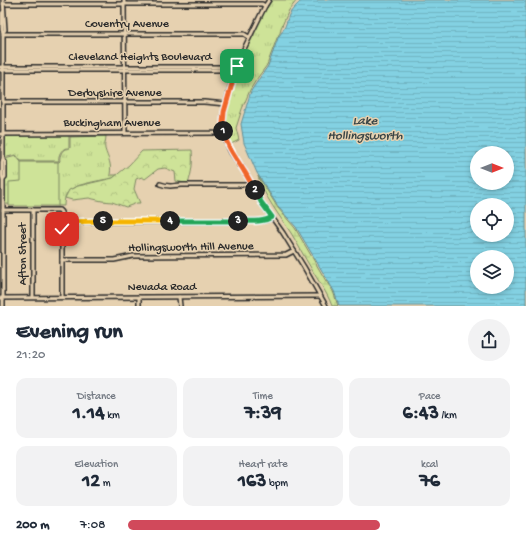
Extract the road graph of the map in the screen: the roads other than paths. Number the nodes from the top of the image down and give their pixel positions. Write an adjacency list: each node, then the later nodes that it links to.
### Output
1 (268, 0): 4 (street)
2 (3, 2): 3 (street); 5 (street)
3 (124, 2): 4 (street); 6 (street)
4 (265, 6): 7 (street)
5 (3, 33): 6 (street, Coventry Avenue); 9 (street)
6 (124, 34): 7 (street, Coventry Avenue); 8 (street)
7 (249, 37): 10 (street)
8 (124, 68): 9 (street, Cleveland Heights Boulevard); 10 (street, Cleveland Heights Boulevard); 12 (street)
9 (1, 69): 11 (street)
10 (236, 69): 13 (street)
11 (3, 102): 12 (street, Derbyshire Avenue); 16 (street)
12 (124, 102): 13 (street, Derbyshire Avenue); 15 (street)
13 (226, 104): 14 (street)
14 (223, 132): 15 (street, Buckingham Avenue); 17 (street)
15 (124, 133): 16 (street, Buckingham Avenue)
16 (2, 134): 19 (street)
17 (250, 183): 18 (street); 21 (street)
18 (160, 184)
19 (3, 210): 20 (street); 30 (street)
20 (33, 210): 22 (street); 26 (street, Afton Street)
21 (272, 217): 22 (street); 23 (street)
22 (62, 222): 24 (street)
23 (294, 251): 24 (street, Hollingsworth Hill Avenue); 25 (street)
24 (62, 260): 27 (street)
25 (320, 296): 29 (street, Nevada Road); 34 (street)
26 (33, 297): 27 (street, Nevada Road); 30 (street, Nevada Road)
27 (62, 297): 28 (street, Nevada Road)
28 (139, 297): 29 (street, Nevada Road); 32 (street)
29 (179, 297): 33 (street)
30 (2, 298): 31 (street)
31 (3, 306)
32 (139, 306)
33 (180, 306)
34 (326, 306)

